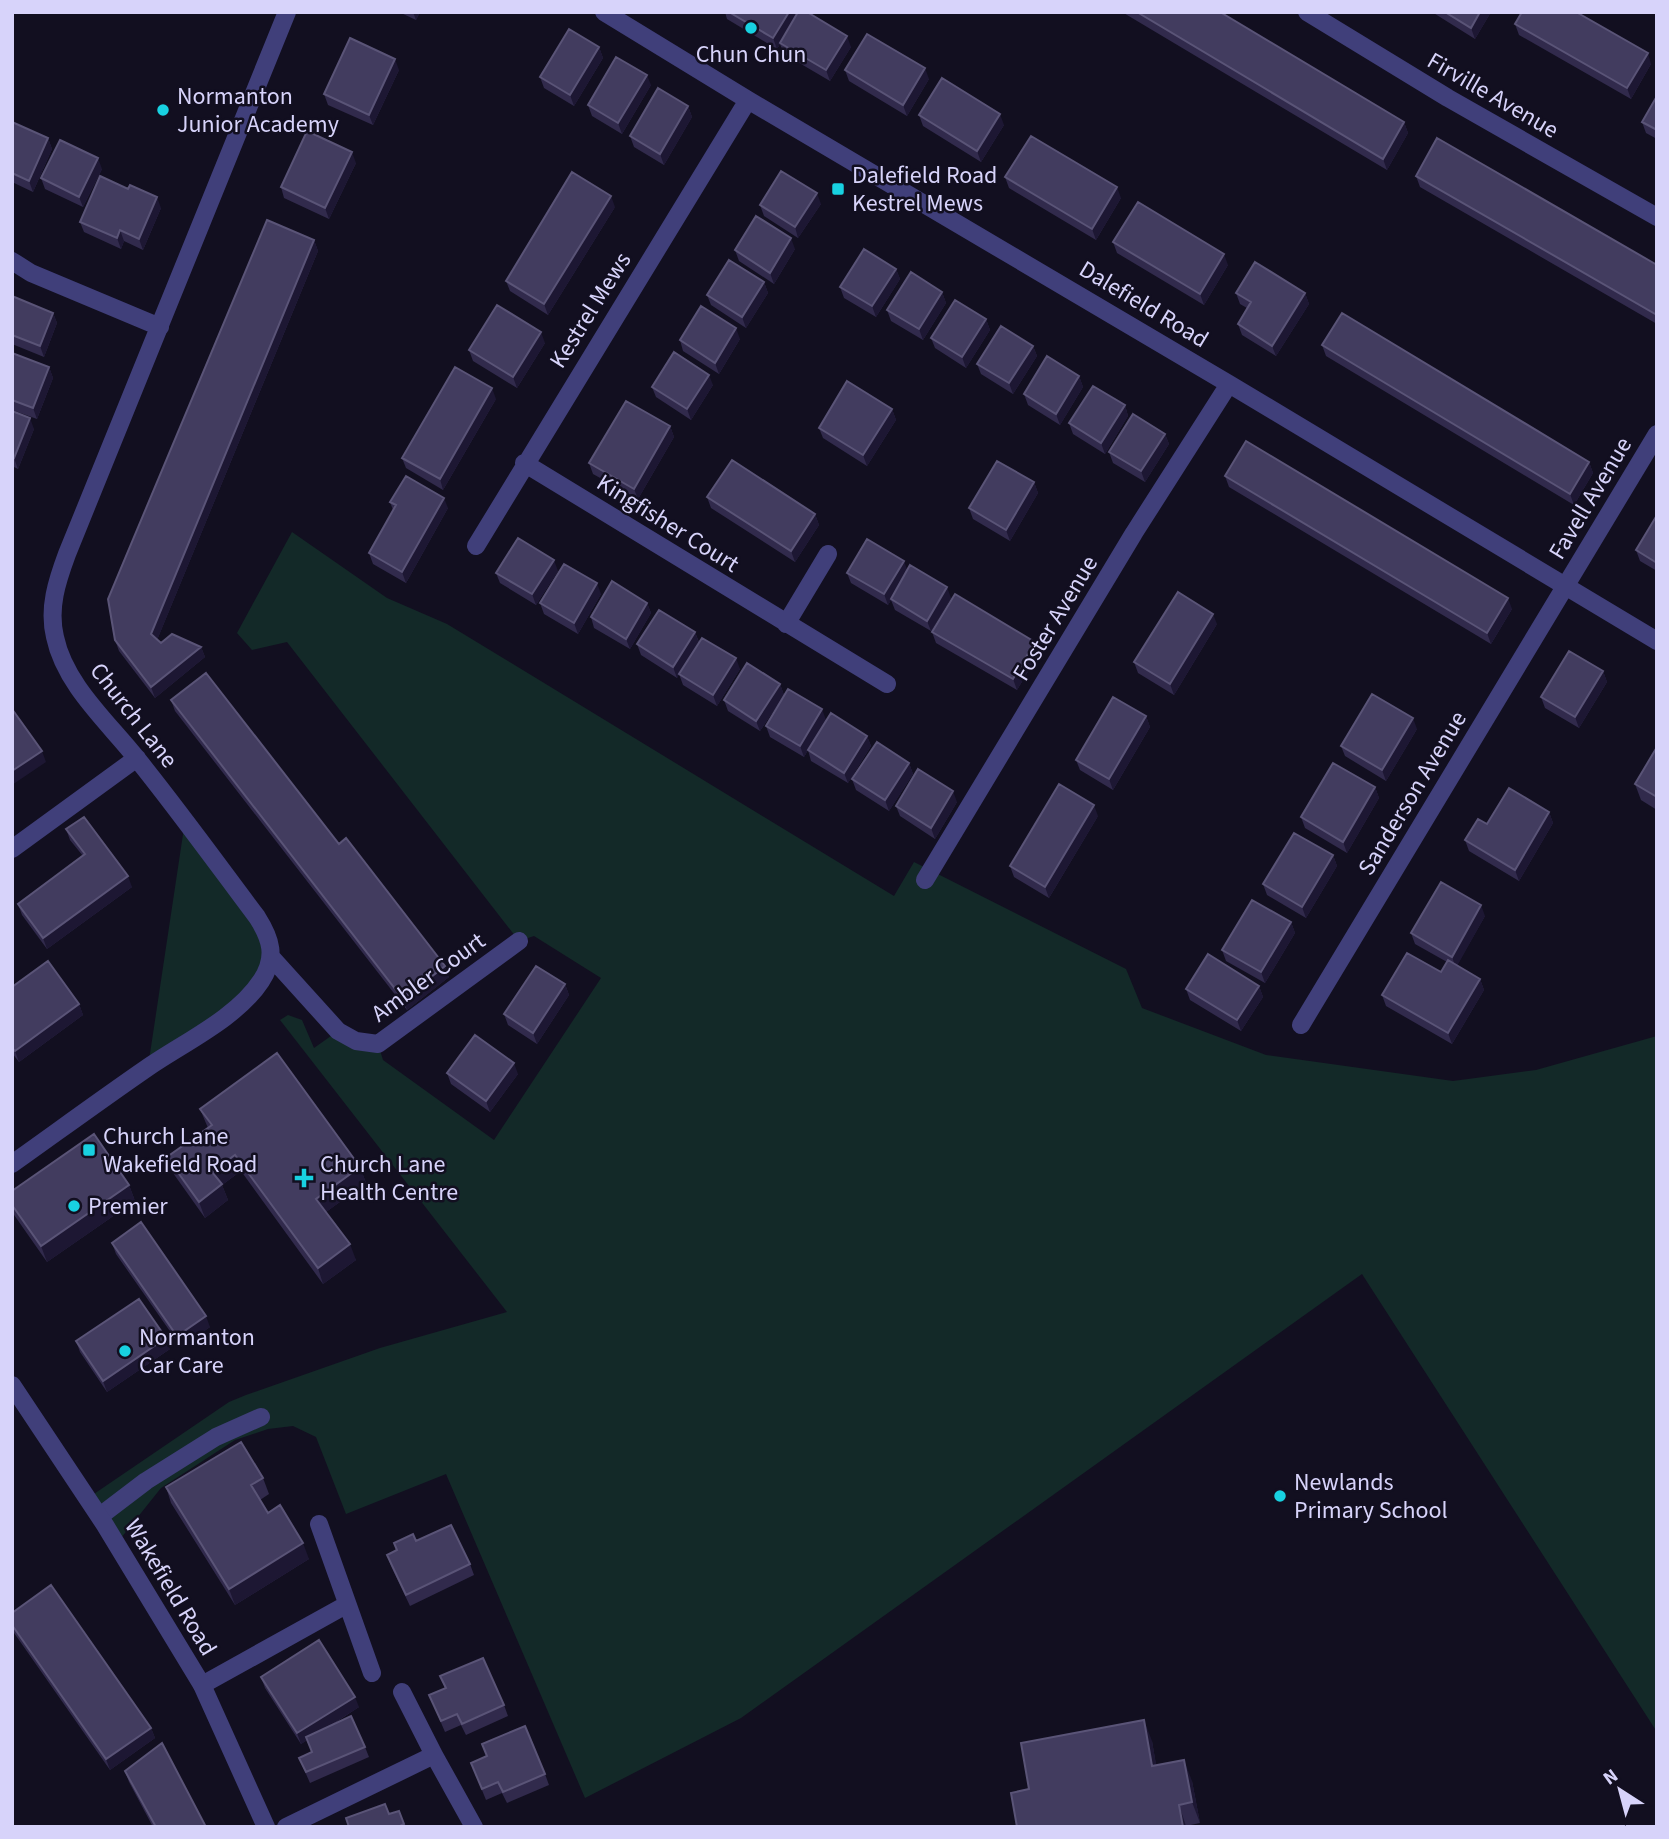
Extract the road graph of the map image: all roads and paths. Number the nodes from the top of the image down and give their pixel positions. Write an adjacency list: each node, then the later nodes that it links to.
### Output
1 (287, 12): 7 (street, Church Lane)
2 (604, 12): 4 (street, Dalefield Road)
3 (1307, 12): 5 (street, Firville Avenue)
4 (748, 100): 8 (street, Dalefield Road); 10 (street, Kestrel Mews)
5 (1657, 217)
6 (12, 261): 7 (street)
7 (160, 327): 17 (street, Church Lane)
8 (1229, 384): 13 (street, Dalefield Road); 19 (street, Foster Avenue)
9 (1657, 435): 13 (street, Favell Avenue)
10 (524, 463): 11 (street, Kestrel Mews); 14 (street, Kingfisher Court)
11 (476, 546)
12 (828, 554): 14 (street)
13 (1565, 586): 15 (street, Dalefield Road); 22 (street, Sanderson Avenue)
14 (786, 624): 16 (street, Kingfisher Court)
15 (1657, 641)
16 (887, 684)
17 (137, 758): 18 (street); 21 (street, Church Lane)
18 (12, 849)
19 (925, 880)
20 (519, 940): 21 (street, Ambler Court)
21 (272, 958): 23 (street)
22 (1301, 1025)
23 (12, 1164)
24 (12, 1385): 26 (street, Wakefield Road)
25 (261, 1417): 26 (street)
26 (100, 1516): 30 (street, Wakefield Road)
27 (319, 1524): 28 (street)
28 (346, 1605): 29 (street); 30 (street)
29 (372, 1673)
30 (202, 1685): 33 (street, Wakefield Road)
31 (402, 1692): 32 (street)
32 (434, 1755): 34 (street); 35 (street)
33 (266, 1827)
34 (286, 1827)
35 (474, 1827)

